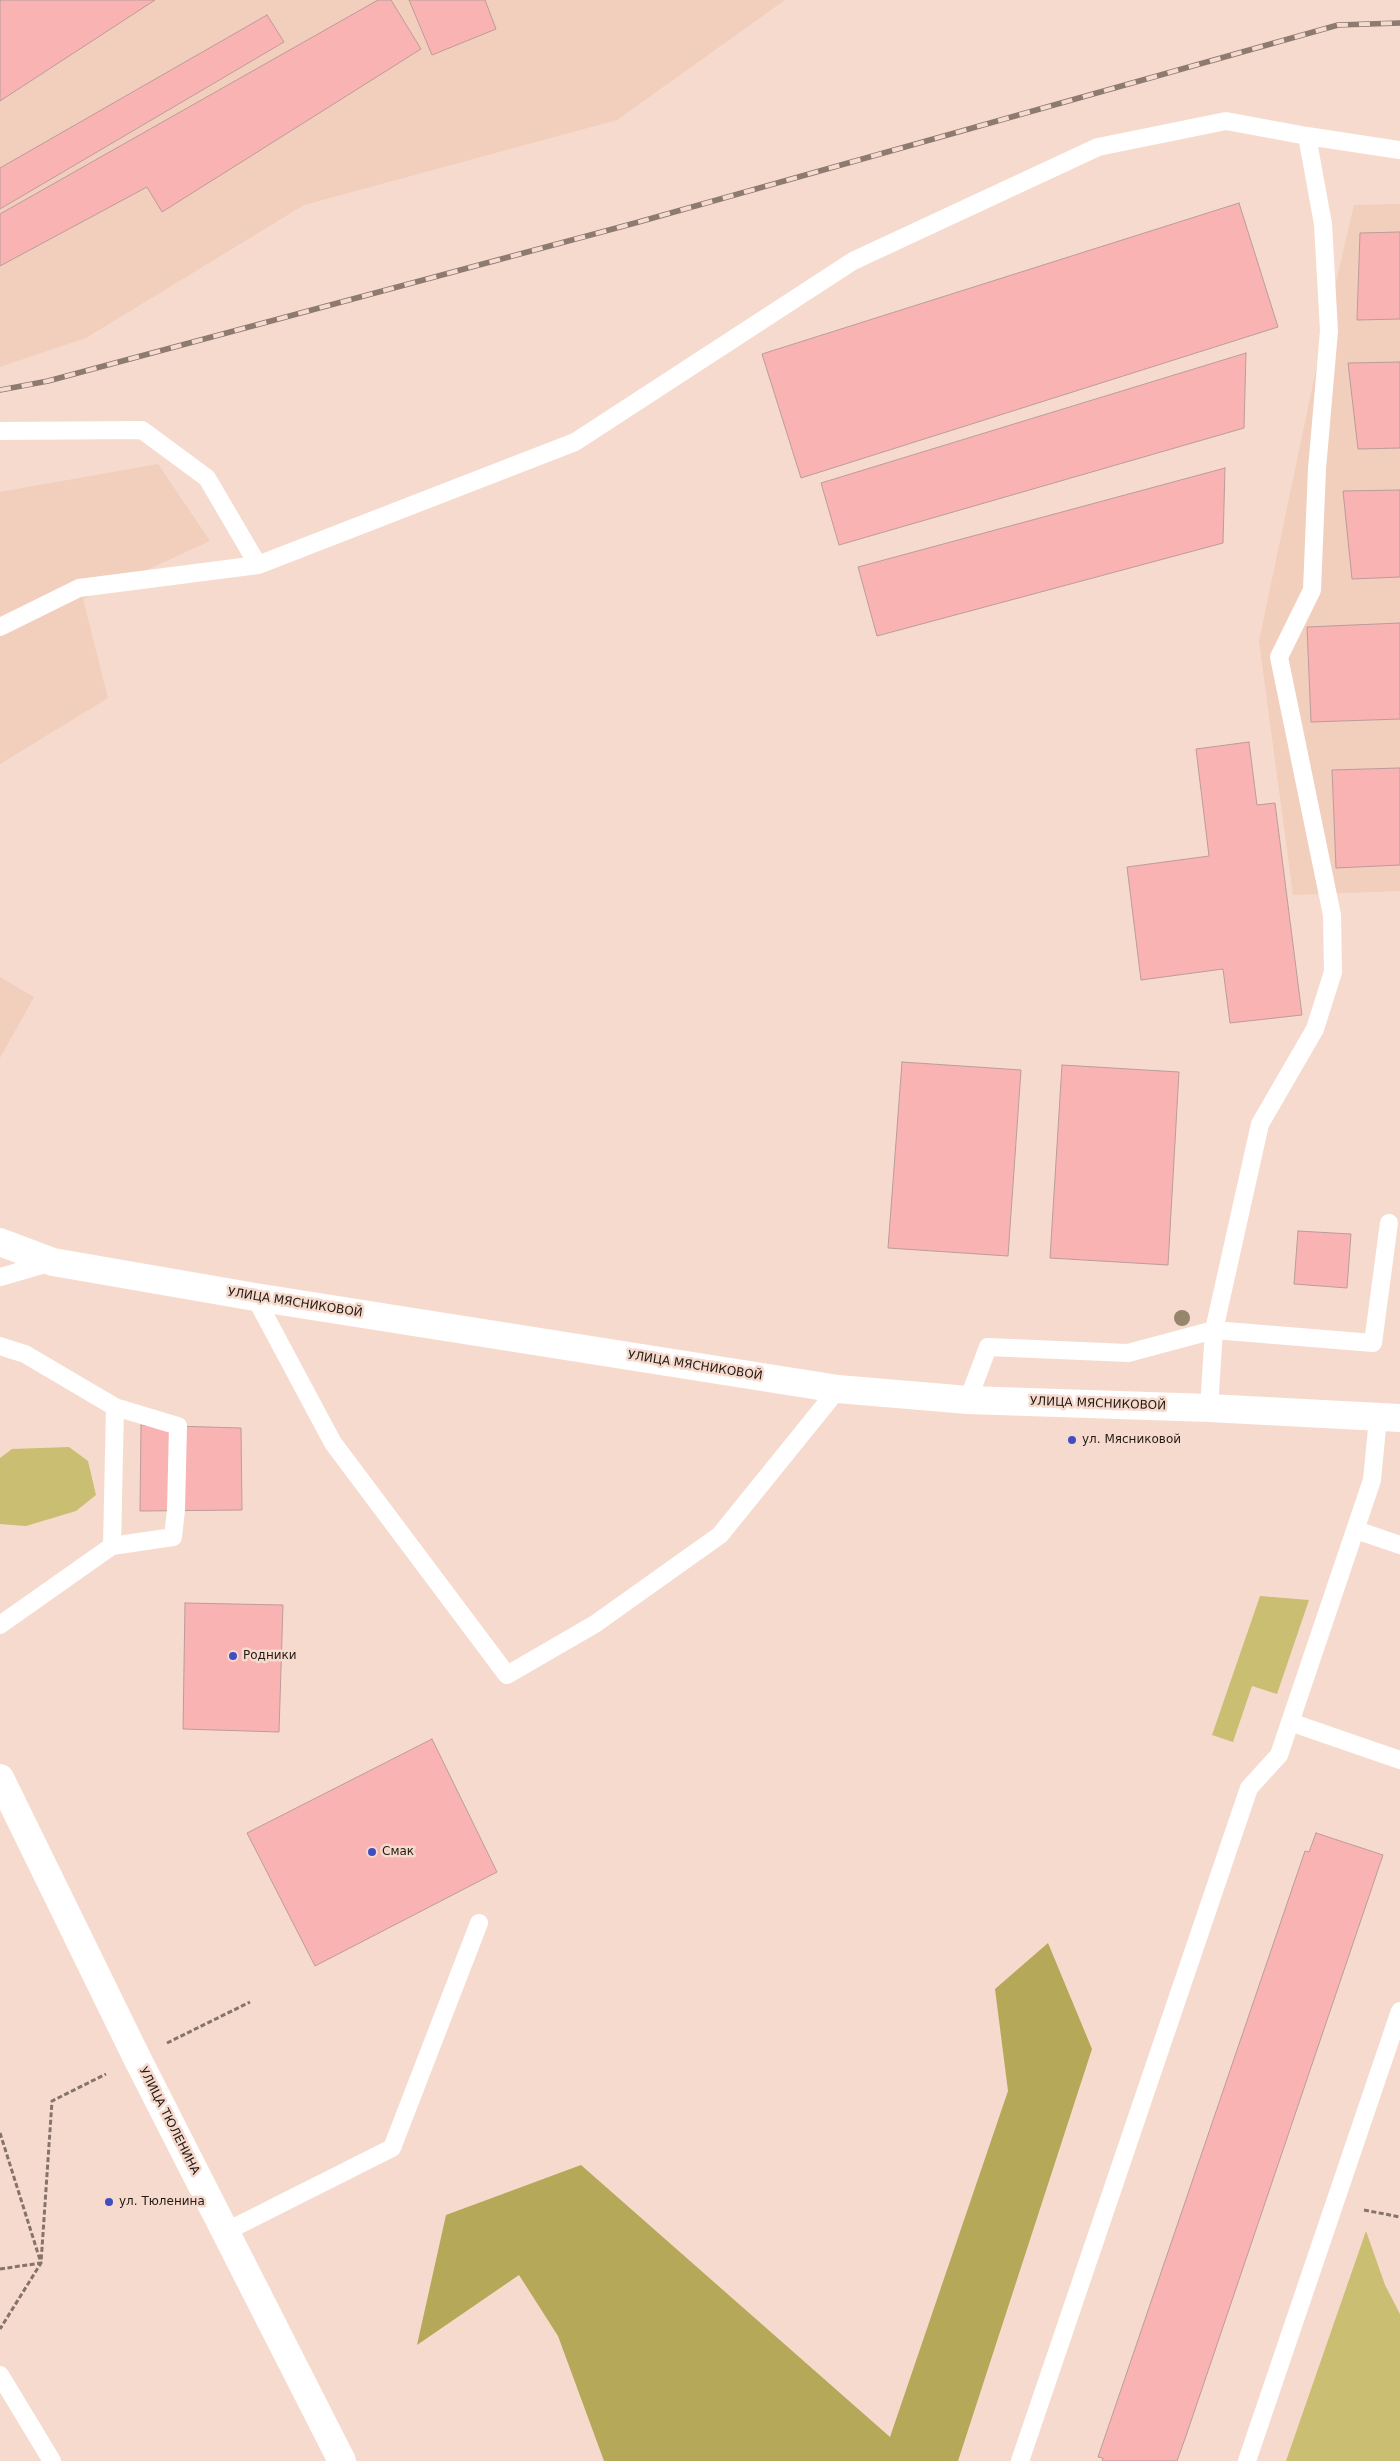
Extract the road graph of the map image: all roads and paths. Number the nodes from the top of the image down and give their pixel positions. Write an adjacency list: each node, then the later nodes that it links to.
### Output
1 (1307, 136): 2 (lane); 4 (lane); 11 (lane)
2 (1400, 150)
3 (0, 431): 4 (lane)
4 (258, 565): 5 (lane)
5 (0, 627)
6 (1389, 1223): 11 (lane)
7 (0, 1242): 8 (street, УЛИЦА МЯСНИКОВОЙ)
8 (53, 1262): 9 (lane); 10 (street, УЛИЦА МЯСНИКОВОЙ)
9 (0, 1277)
10 (256, 1297): 13 (street, УЛИЦА МЯСНИКОВОЙ); 13 (lane)
11 (1214, 1330): 14 (lane); 16 (lane)
12 (0, 1346): 15 (lane)
13 (838, 1389): 14 (street, УЛИЦА МЯСНИКОВОЙ)
14 (968, 1400): 16 (street, УЛИЦА МЯСНИКОВОЙ)
15 (115, 1407): 20 (lane); 20 (lane)
16 (1209, 1408): 17 (street, УЛИЦА МЯСНИКОВОЙ)
17 (1389, 1418): 18 (lane)
18 (1356, 1530): 19 (lane); 22 (lane)
19 (1400, 1545)
20 (112, 1546): 21 (lane)
21 (0, 1625)
22 (1290, 1722): 23 (lane); 36 (lane)
23 (1400, 1760)
24 (0, 1778): 29 (street, УЛИЦА ТЮЛЕНИНА)
25 (479, 1923): 29 (lane)
26 (1400, 2011): 37 (lane)
27 (52, 2101): 30 (path)
28 (0, 2133): 30 (path)
29 (226, 2232): 35 (street, УЛИЦА ТЮЛЕНИНА)
30 (41, 2263): 31 (path); 32 (path)
31 (0, 2268)
32 (0, 2329)
33 (0, 2376): 34 (lane)
34 (52, 2461)
35 (342, 2461)
36 (1020, 2461)
37 (1247, 2461)

